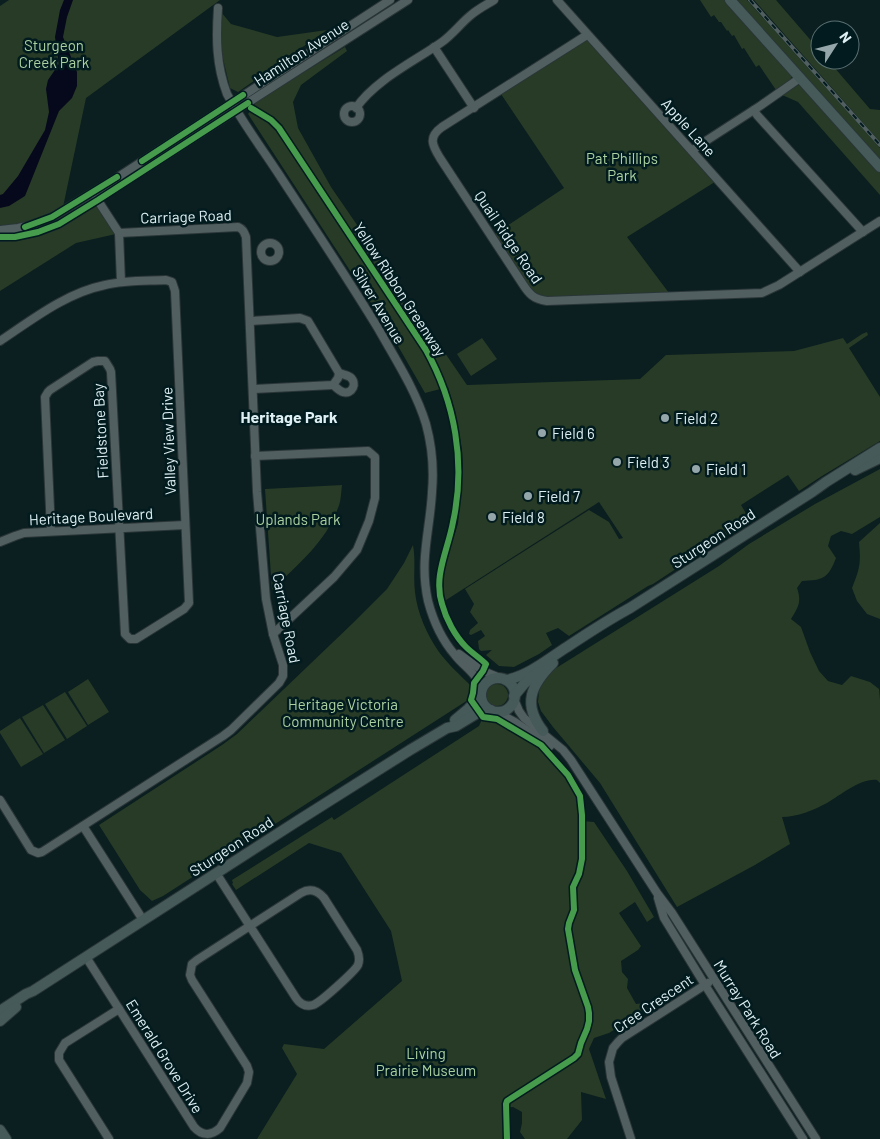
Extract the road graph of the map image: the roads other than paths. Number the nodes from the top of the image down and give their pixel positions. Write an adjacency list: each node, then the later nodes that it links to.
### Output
1 (390, 0): 10 (street, Hamilton Avenue)
2 (494, 0): 8 (street)
3 (557, 0): 7 (street, Apple Lane)
4 (730, 0): 9 (main road)
5 (403, 1): 13 (street, Hamilton Avenue)
6 (218, 8): 10 (street, Silver Avenue)
7 (587, 34): 12 (street, Quail Ridge Road); 15 (street, Apple Lane)
8 (434, 47): 11 (street); 12 (street)
9 (800, 78): 14 (street); 16 (main road)
10 (232, 102): 13 (street, Silver Avenue); 17 (street, Hamilton Avenue)
11 (356, 108)
12 (474, 108): 26 (street, Quail Ridge Road)
13 (237, 110): 18 (street, Hamilton Avenue); 43 (street, Silver Avenue)
14 (754, 110): 15 (street); 21 (street)
15 (692, 151): 26 (street, Apple Lane)
16 (880, 167)
17 (93, 193): 18 (street); 20 (street, Hamilton Avenue)
18 (98, 200): 22 (street); 23 (street, Hamilton Avenue)
19 (880, 221): 21 (street, Quail Ridge Road)
20 (0, 230)
21 (863, 232): 26 (street, Quail Ridge Road)
22 (120, 233): 24 (street, Carriage Road); 27 (street)
23 (0, 237)
24 (247, 253): 25 (street); 28 (street, Carriage Road)
25 (262, 253)
26 (800, 272)
27 (122, 282): 29 (street, Valley View Drive); 37 (street, Valley View Drive)
28 (250, 321): 30 (street); 32 (street, Carriage Road)
29 (0, 341)
30 (339, 373): 31 (street); 31 (street)
31 (332, 385): 32 (street)
32 (253, 389): 34 (street, Carriage Road)
33 (880, 448): 36 (main road, Sturgeon Road)
34 (255, 456): 42 (street, Carriage Road); 42 (street)
35 (880, 458): 36 (main road, Sturgeon Road)
36 (812, 492): 41 (main road, Sturgeon Road)
37 (186, 525): 38 (street, Heritage Boulevard); 38 (street, Valley View Drive)
38 (119, 528): 39 (street, Heritage Boulevard); 39 (street, Fieldstone Bay)
39 (51, 531): 40 (street, Heritage Boulevard)
40 (0, 542)
41 (630, 608): 44 (main road, Sturgeon Road); 45 (main road, Sturgeon Road)
42 (272, 634): 54 (street, Carriage Road)
43 (445, 640): 45 (street, Silver Avenue); 46 (street, Silver Avenue)
44 (553, 663): 47 (main road, Sturgeon Road); 50 (main road)
45 (503, 679): 46 (main road); 47 (main road)
46 (481, 694): 48 (main road); 49 (main road, Sturgeon Road)
47 (514, 698): 48 (main road); 51 (street, Murray Park Road)
48 (493, 711): 49 (main road, Sturgeon Road); 52 (street, Murray Park Road)
49 (447, 728): 55 (main road, Sturgeon Road)
50 (543, 731): 51 (street)
51 (551, 740): 52 (street, Murray Park Road)
52 (581, 775): 56 (street, Murray Park Road)
53 (0, 800): 54 (street, Carriage Road)
54 (83, 826): 57 (street)
55 (216, 873): 57 (main road, Sturgeon Road); 58 (street)
56 (657, 893): 60 (street, Murray Park Road); 61 (street, Murray Park Road)
57 (144, 920): 59 (main road, Sturgeon Road)
58 (250, 925): 58 (street); 63 (street, Emerald Grove Drive)
59 (86, 957): 62 (main road, Sturgeon Road); 63 (street, Emerald Grove Drive)
60 (713, 980): 61 (street, Cree Crescent); 71 (street, Murray Park Road)
61 (705, 985): 69 (street, Cree Crescent); 70 (street, Murray Park Road)
62 (33, 991): 64 (main road, Sturgeon Road); 65 (main road, Sturgeon Road)
63 (119, 1009): 68 (street)
64 (0, 1012)
65 (0, 1021)
66 (0, 1130): 67 (main road)
67 (6, 1139)
68 (109, 1139)
69 (631, 1139)
70 (803, 1139)
71 (816, 1139)

